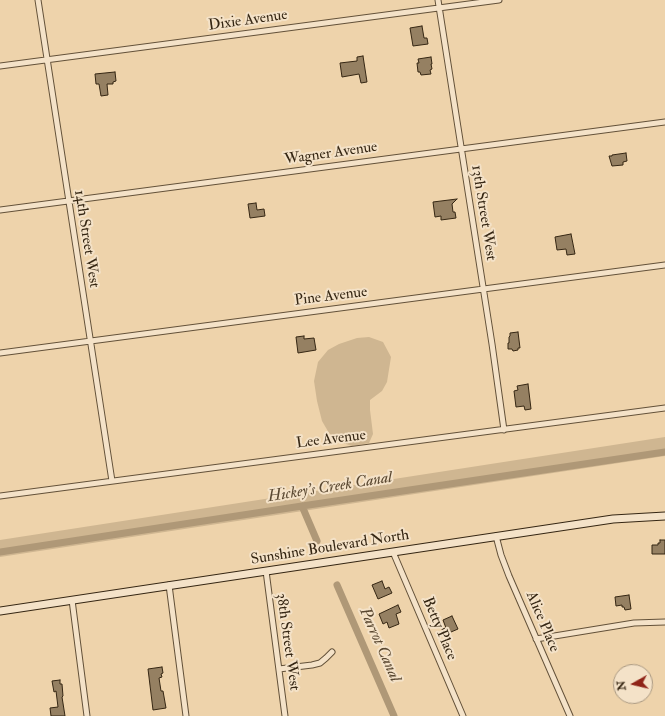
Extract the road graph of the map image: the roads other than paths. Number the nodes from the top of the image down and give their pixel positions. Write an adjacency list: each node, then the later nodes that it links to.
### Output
1 (38, 0): 5 (street, 14th Street West)
2 (438, 0): 4 (street, 13th Street West)
3 (500, 0): 4 (street, Dixie Avenue)
4 (439, 8): 5 (street, Dixie Avenue); 8 (street, 13th Street West)
5 (47, 60): 6 (street, Dixie Avenue); 9 (street, 14th Street West)
6 (0, 66)
7 (665, 122): 8 (street, Wagner Avenue)
8 (461, 149): 9 (street, Wagner Avenue); 12 (street, 13th Street West)
9 (68, 201): 10 (street, Wagner Avenue); 13 (street, 14th Street West)
10 (0, 210)
11 (665, 265): 12 (street, Pine Avenue)
12 (483, 289): 13 (street, Pine Avenue); 16 (street, 13th Street West)
13 (90, 341): 14 (street, Pine Avenue); 17 (street, 14th Street West)
14 (0, 353)
15 (665, 408): 16 (street, Lee Avenue)
16 (504, 430): 17 (street, Lee Avenue)
17 (112, 482): 18 (street, Lee Avenue)
18 (0, 496)
19 (665, 516): 20 (street, Sunshine Boulevard North)
20 (496, 536): 21 (street, Sunshine Boulevard North); 27 (street, Alice Place)
21 (393, 552): 22 (street, Sunshine Boulevard North); 33 (street, Betty Place)
22 (266, 571): 23 (street, Sunshine Boulevard North); 29 (street, 38th Street West)
23 (169, 586): 24 (street, Sunshine Boulevard North); 31 (street)
24 (72, 600): 25 (street, Sunshine Boulevard North); 30 (street)
25 (0, 611)
26 (665, 622): 27 (street)
27 (536, 639): 34 (street, Alice Place)
28 (332, 652): 29 (street)
29 (279, 669): 32 (street, 38th Street West)
30 (87, 716)
31 (186, 716)
32 (285, 716)
33 (463, 716)
34 (570, 716)

